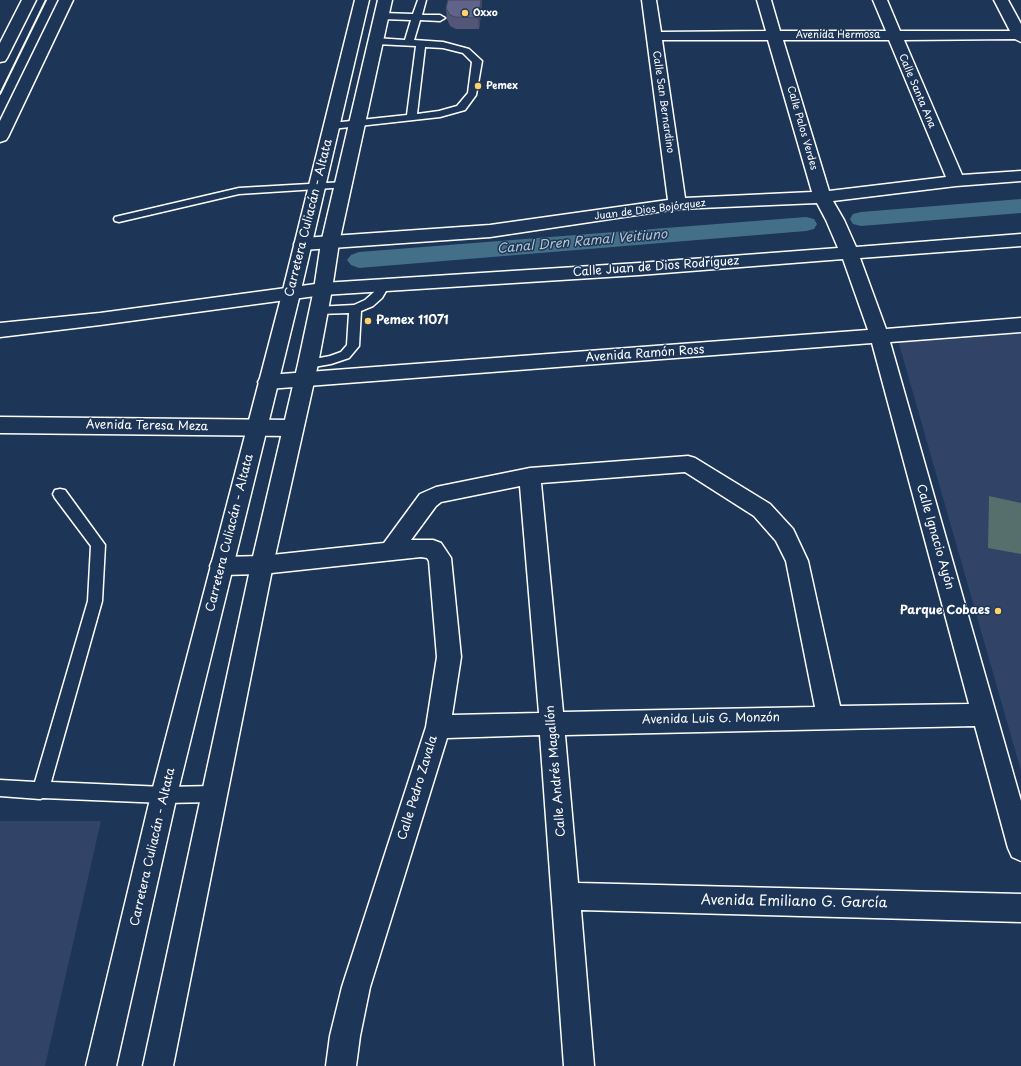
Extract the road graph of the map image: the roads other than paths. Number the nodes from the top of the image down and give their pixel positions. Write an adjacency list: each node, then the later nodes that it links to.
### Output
1 (29, 0): 19 (street)
2 (66, 0): 23 (street)
3 (362, 0): 22 (street, Carretera Culiacán - Altata)
4 (422, 0): 10 (lane)
5 (650, 0): 14 (street, Calle San Bernardino)
6 (764, 0): 12 (street, Calle Palos Verdes)
7 (880, 0): 13 (street, Calle Santa Ana)
8 (1001, 0): 15 (street)
9 (384, 8): 10 (lane); 16 (street, Carretera Culiacán - Altata)
10 (417, 17): 11 (lane); 17 (lane)
11 (440, 18)
12 (775, 35): 13 (street, Avenida Hermosa); 14 (street, Avenida Hermosa); 28 (street, Calle Palos Verdes)
13 (893, 35): 15 (street, Avenida Hermosa); 25 (street, Calle Santa Ana)
14 (654, 36): 29 (street, Calle San Bernardino)
15 (1021, 36)
16 (376, 41): 17 (lane); 21 (street, Carretera Culiacán - Altata)
17 (410, 43): 18 (lane)
18 (421, 43): 20 (lane); 20 (lane)
19 (0, 58)
20 (412, 117): 21 (lane)
21 (358, 123): 22 (lane); 26 (street, Carretera Culiacán - Altata)
22 (332, 126): 27 (street, Carretera Culiacán - Altata)
23 (0, 136)
24 (1021, 176): 25 (street, Juan de Dios Bojórquez)
25 (956, 181): 28 (street, Juan de Dios Bojórquez)
26 (344, 185): 27 (lane); 32 (street, Carretera Culiacán - Altata)
27 (317, 186): 30 (lane); 33 (street, Carretera Culiacán - Altata)
28 (822, 197): 29 (street, Juan de Dios Bojórquez); 34 (street, Calle Palos Verdes)
29 (677, 204): 32 (street, Juan de Dios Bojórquez)
30 (119, 219)
31 (1021, 240): 34 (street, Calle Juan de Dios Rodríguez)
32 (330, 243): 33 (street, Juan de Dios Bojórquez); 36 (street, Carretera Culiacán - Altata)
33 (303, 244): 37 (street, Carretera Culiacán - Altata)
34 (849, 252): 35 (street, Calle Juan de Dios Rodríguez); 42 (street, Calle Ignacio Ayón)
35 (384, 284): 36 (street, Calle Juan de Dios Rodríguez); 38 (lane)
36 (323, 289): 37 (street, Calle Juan de Dios Rodríguez); 39 (street, Carretera Culiacán - Altata)
37 (291, 294): 41 (street, Calle Juan de Dios Rodríguez); 44 (street, Carretera Culiacán - Altata)
38 (356, 309): 39 (lane); 43 (lane)
39 (319, 310): 43 (street, Carretera Culiacán - Altata)
40 (1021, 325): 42 (street, Avenida Ramón Ross)
41 (0, 330)
42 (879, 335): 43 (street, Avenida Ramón Ross); 53 (street, Calle Ignacio Ayón)
43 (306, 372): 44 (street, Avenida Ramón Ross); 47 (street, Carretera Culiacán - Altata)
44 (268, 382): 46 (street, Carretera Culiacán - Altata)
45 (0, 424): 46 (street, Avenida Teresa Meza)
46 (257, 427): 47 (street, Avenida Teresa Meza); 52 (street, Carretera Culiacán - Altata)
47 (293, 428): 51 (street, Carretera Culiacán - Altata)
48 (530, 476): 50 (street); 54 (street); 55 (street, Calle Andrés Magallón)
49 (60, 494): 58 (lane)
50 (390, 551): 51 (street); 56 (street, Calle Pedro Zavala)
51 (262, 565): 52 (street); 59 (street, Carretera Culiacán - Altata)
52 (221, 566): 60 (street, Carretera Culiacán - Altata)
53 (984, 715): 54 (street, Avenida Luis G. Monzón); 61 (street, Calle Ignacio Ayón)
54 (830, 717): 55 (street, Avenida Luis G. Monzón)
55 (552, 723): 56 (street, Avenida Luis G. Monzón); 62 (street, Calle Andrés Magallón)
56 (438, 727): 66 (street, Calle Pedro Zavala)
57 (0, 788): 58 (lane)
58 (40, 791): 60 (lane)
59 (214, 794): 60 (lane); 65 (street, Carretera Culiacán - Altata)
60 (164, 795): 64 (street, Carretera Culiacán - Altata)
61 (1021, 848)
62 (566, 896): 63 (street, Avenida Emiliano G. García); 67 (street, Calle Andrés Magallón)
63 (1021, 908)
64 (101, 1066)
65 (158, 1066)
66 (341, 1066)
67 (580, 1066)

